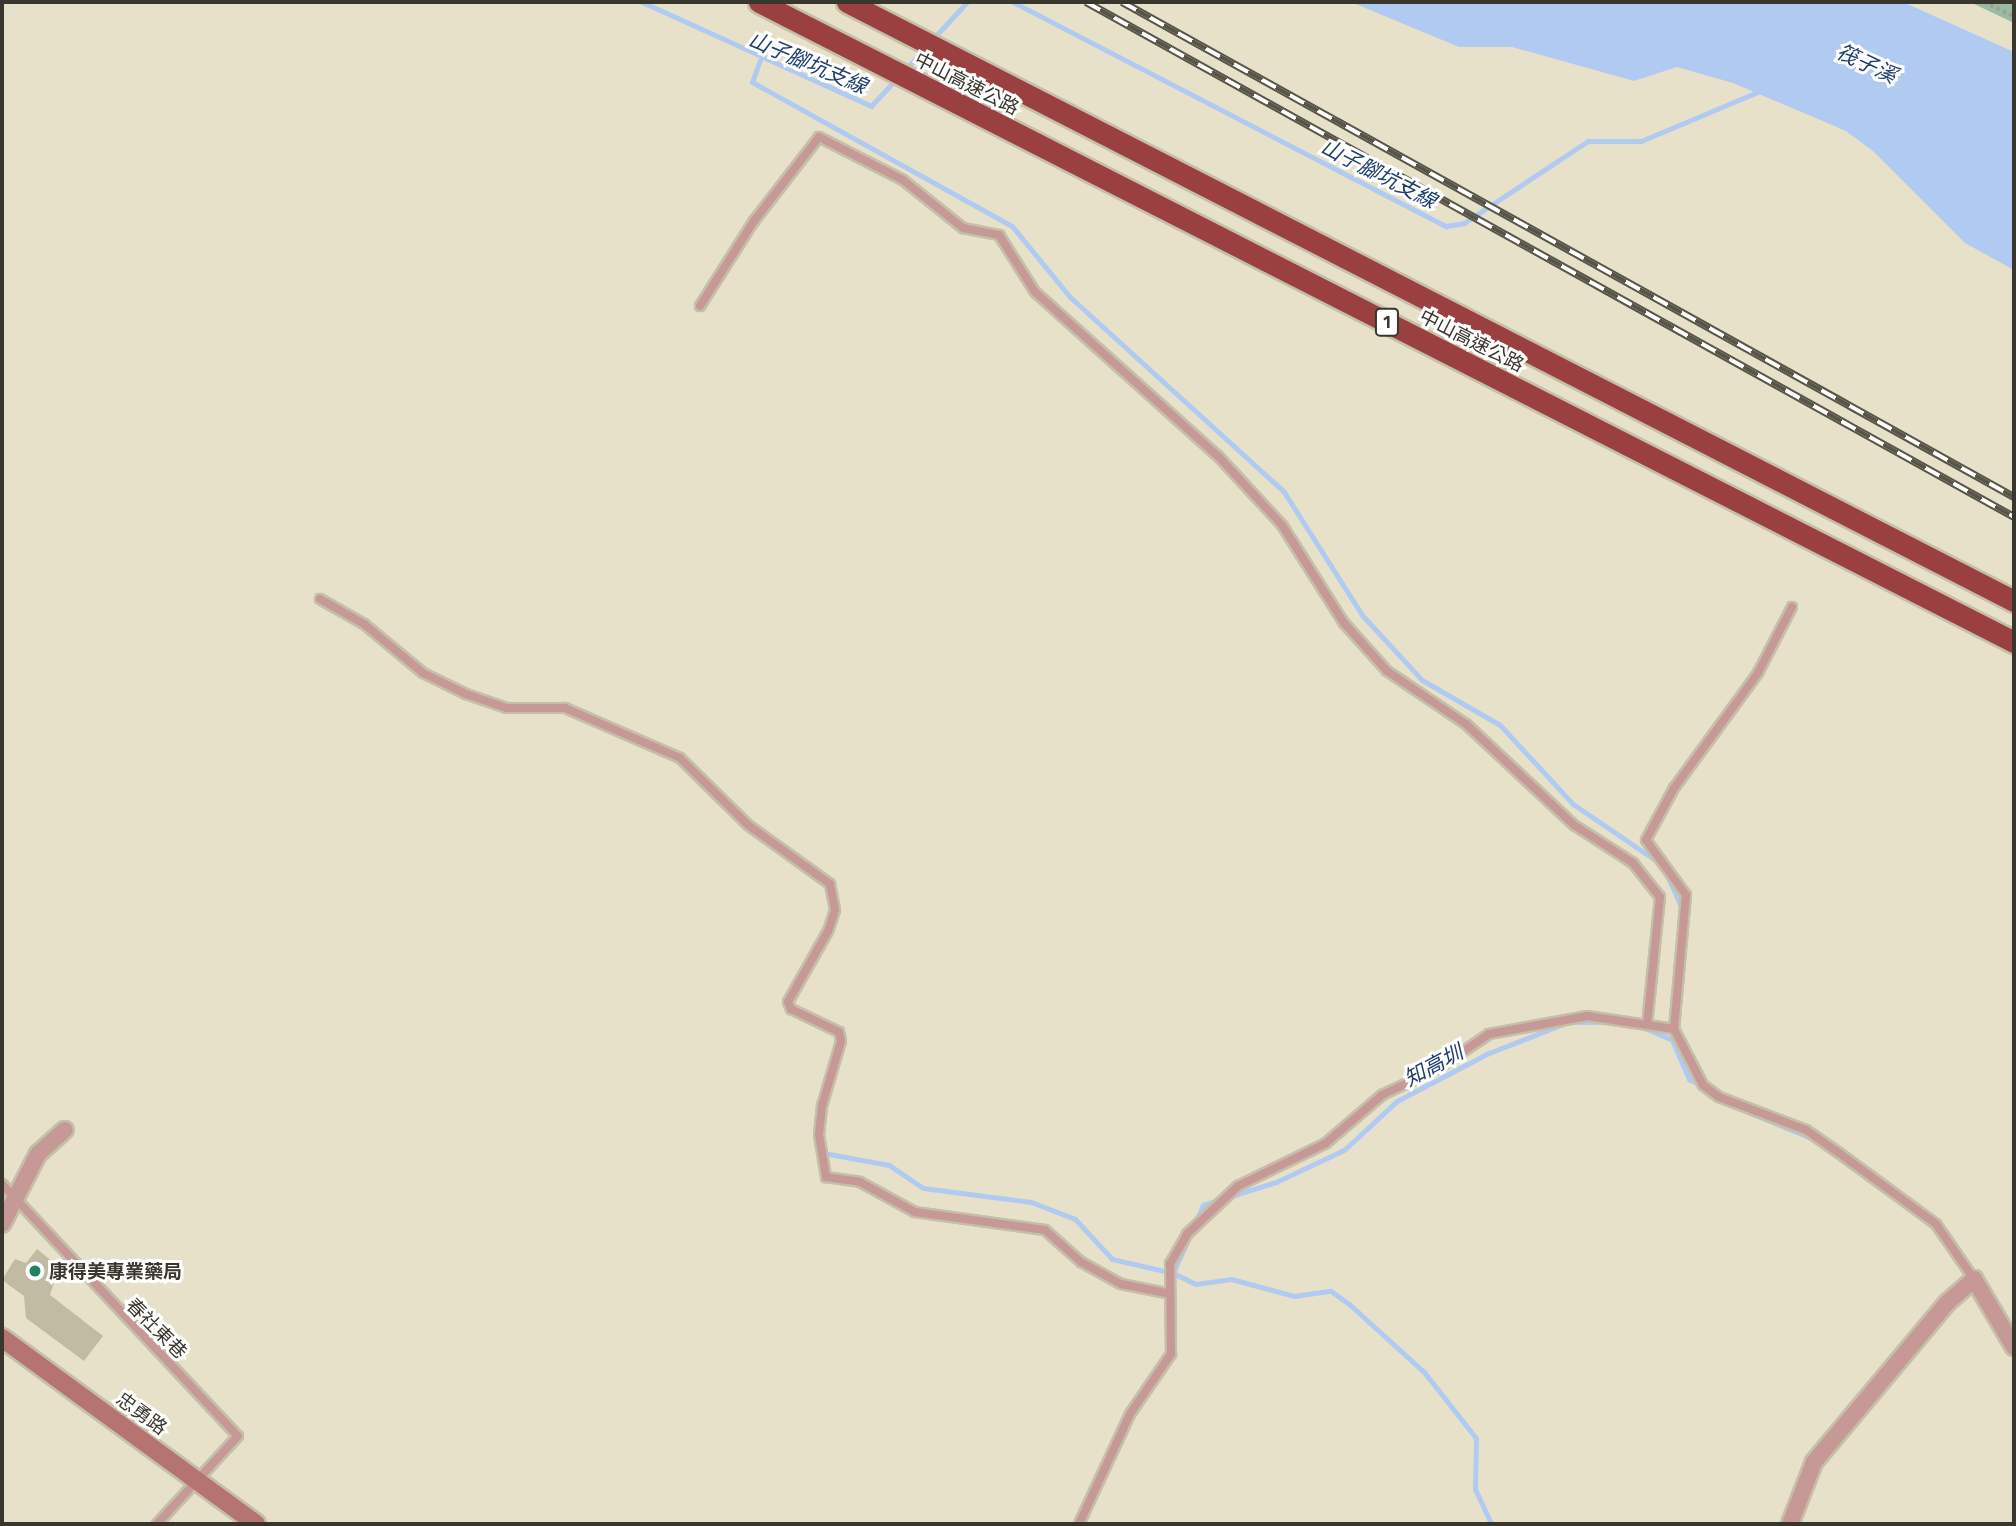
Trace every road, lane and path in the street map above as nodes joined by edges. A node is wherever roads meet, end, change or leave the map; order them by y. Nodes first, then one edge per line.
1 (759, 2) edge
2 (847, 2) edge
3 (1984, 2) edge
4 (2014, 16) edge
5 (700, 306) dead end
6 (320, 599) dead end
7 (2014, 601) edge
8 (1792, 607) dead end
9 (2014, 642) edge
10 (1647, 1024) junction
11 (1674, 1029) junction
12 (65, 1130) dead end
13 (2, 1184) edge
14 (14, 1199) junction
15 (2, 1224) edge
16 (1974, 1279) junction
17 (1166, 1293) junction
18 (2, 1338) edge
19 (2014, 1347) edge
20 (198, 1480) junction
21 (157, 1524) edge
22 (256, 1524) edge
23 (1079, 1524) edge
24 (1790, 1524) edge

1 - 9 highway, 中山高速公路 / 1
2 - 7 highway, 中山高速公路 / 1
3 - 4 path
5 - 10 lane
6 - 17 lane
8 - 11 lane
10 - 11 lane
10 - 17 lane
11 - 16 lane
12 - 14 street
13 - 14 lane
14 - 15 street
14 - 20 lane, 春社東巷
16 - 19 street
16 - 24 street
17 - 23 lane
18 - 20 main road, 忠勇路
20 - 21 lane
20 - 22 main road, 忠勇路

